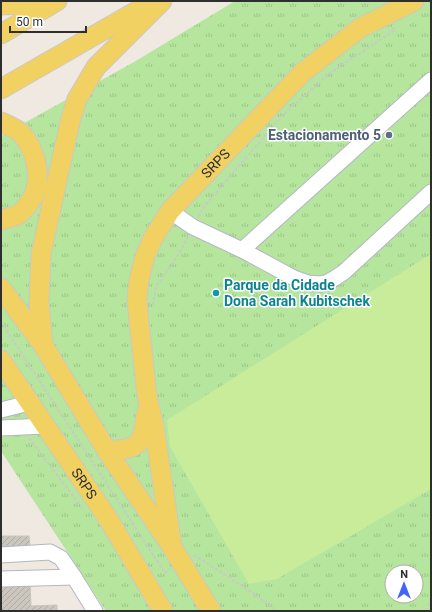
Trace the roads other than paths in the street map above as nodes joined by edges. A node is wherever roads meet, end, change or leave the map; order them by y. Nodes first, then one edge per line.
1 (44, 1) edge
2 (57, 1) edge
3 (154, 1) edge
4 (162, 1) edge
5 (414, 1) edge
6 (1, 5) edge
7 (1, 34) edge
8 (431, 80) edge
9 (1, 89) edge
10 (1, 122) edge
11 (431, 192) edge
12 (170, 211) junction
13 (1, 220) edge
14 (242, 250) junction
15 (1, 288) edge
16 (43, 345) junction
17 (1, 360) edge
18 (147, 396) junction
19 (29, 403) junction
20 (1, 410) edge
21 (45, 426) junction
22 (1, 428) edge
23 (107, 451) junction
24 (43, 552) junction
25 (1, 555) edge
26 (176, 555) junction
27 (74, 577) junction
28 (44, 578) junction
29 (1, 579) edge
30 (95, 611) edge
31 (163, 611) edge
32 (211, 611) edge

1 - 6 main road
2 - 7 main road
3 - 9 main road
4 - 16 main road
5 - 12 main road, SRPS
8 - 14 lane
10 - 13 main road
11 - 14 lane
12 - 14 lane
12 - 18 main road, SRPS
15 - 16 main road, SRPS
16 - 23 main road, SRPS
17 - 19 main road, SRPS
18 - 23 main road, SRPS
18 - 26 main road, SRPS
19 - 20 lane
19 - 21 main road, SRPS
21 - 22 lane
21 - 31 main road, SRPS
23 - 26 main road, SRPS
24 - 25 lane
24 - 27 lane
24 - 28 lane
26 - 32 main road, SRPS
27 - 28 lane
27 - 30 lane
28 - 29 lane

